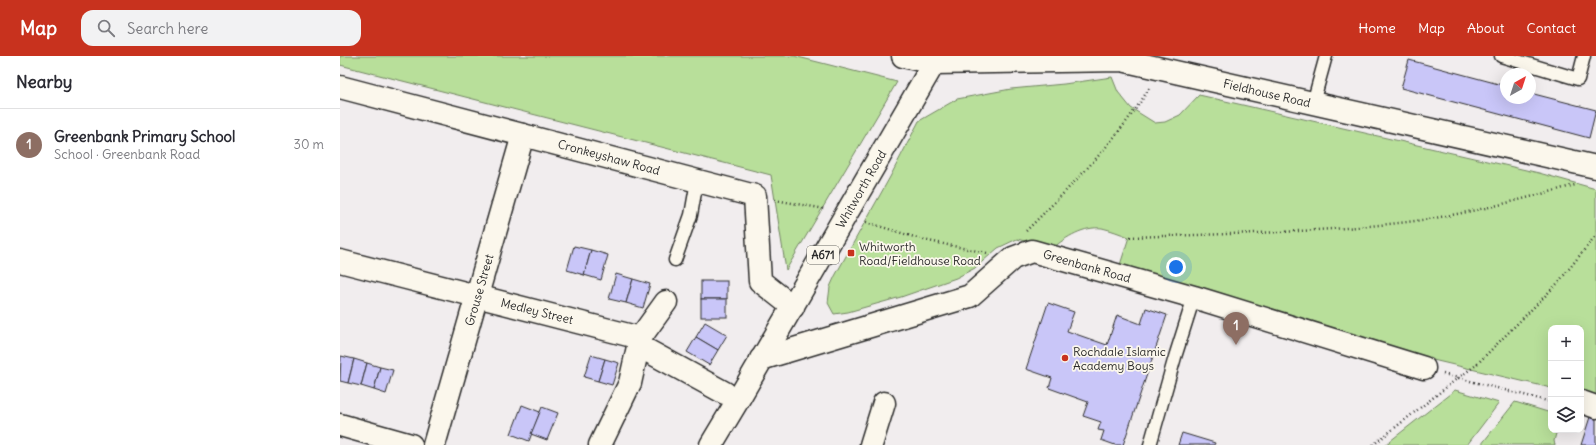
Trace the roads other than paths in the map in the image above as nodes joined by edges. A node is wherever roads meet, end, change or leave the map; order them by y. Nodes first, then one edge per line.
1 (903, 56) edge
2 (1326, 56) edge
3 (1501, 56) edge
4 (1584, 56) edge
5 (936, 60) edge
6 (340, 87) edge
7 (1313, 103) junction
8 (523, 135) junction
9 (1594, 166) edge
10 (697, 180) junction
11 (675, 260) dead end
12 (340, 261) edge
13 (477, 296) junction
14 (1194, 297) junction
15 (666, 302) dead end
16 (793, 307) junction
17 (640, 342) junction
18 (761, 359) junction
19 (1424, 368) road end
20 (726, 393) dead end
21 (884, 403) dead end
22 (340, 425) edge
23 (411, 445) edge
24 (434, 445) edge
25 (600, 445) edge
26 (710, 445) edge
27 (871, 445) edge
28 (1150, 445) edge

1 - 5 street, Fieldhouse Road
2 - 7 lane
3 - 4 lane
5 - 7 street, Fieldhouse Road
5 - 16 street, Whitworth Road / A671
6 - 8 street, Cronkeyshaw Road
7 - 9 street, Fieldhouse Road
8 - 10 street, Cronkeyshaw Road
8 - 13 street, Grouse Street
10 - 11 lane
10 - 16 street, Cronkeyshaw Road
12 - 13 street, Medley Street
13 - 17 street, Medley Street
13 - 24 street, Grouse Street
14 - 18 street, Greenbank Road
14 - 19 street, Greenbank Road
14 - 28 lane
15 - 17 street
16 - 18 street, Whitworth Road / A671
17 - 20 street, Medley Street
17 - 25 street
18 - 26 street, Whitworth Road / A671
21 - 27 street
22 - 23 street

